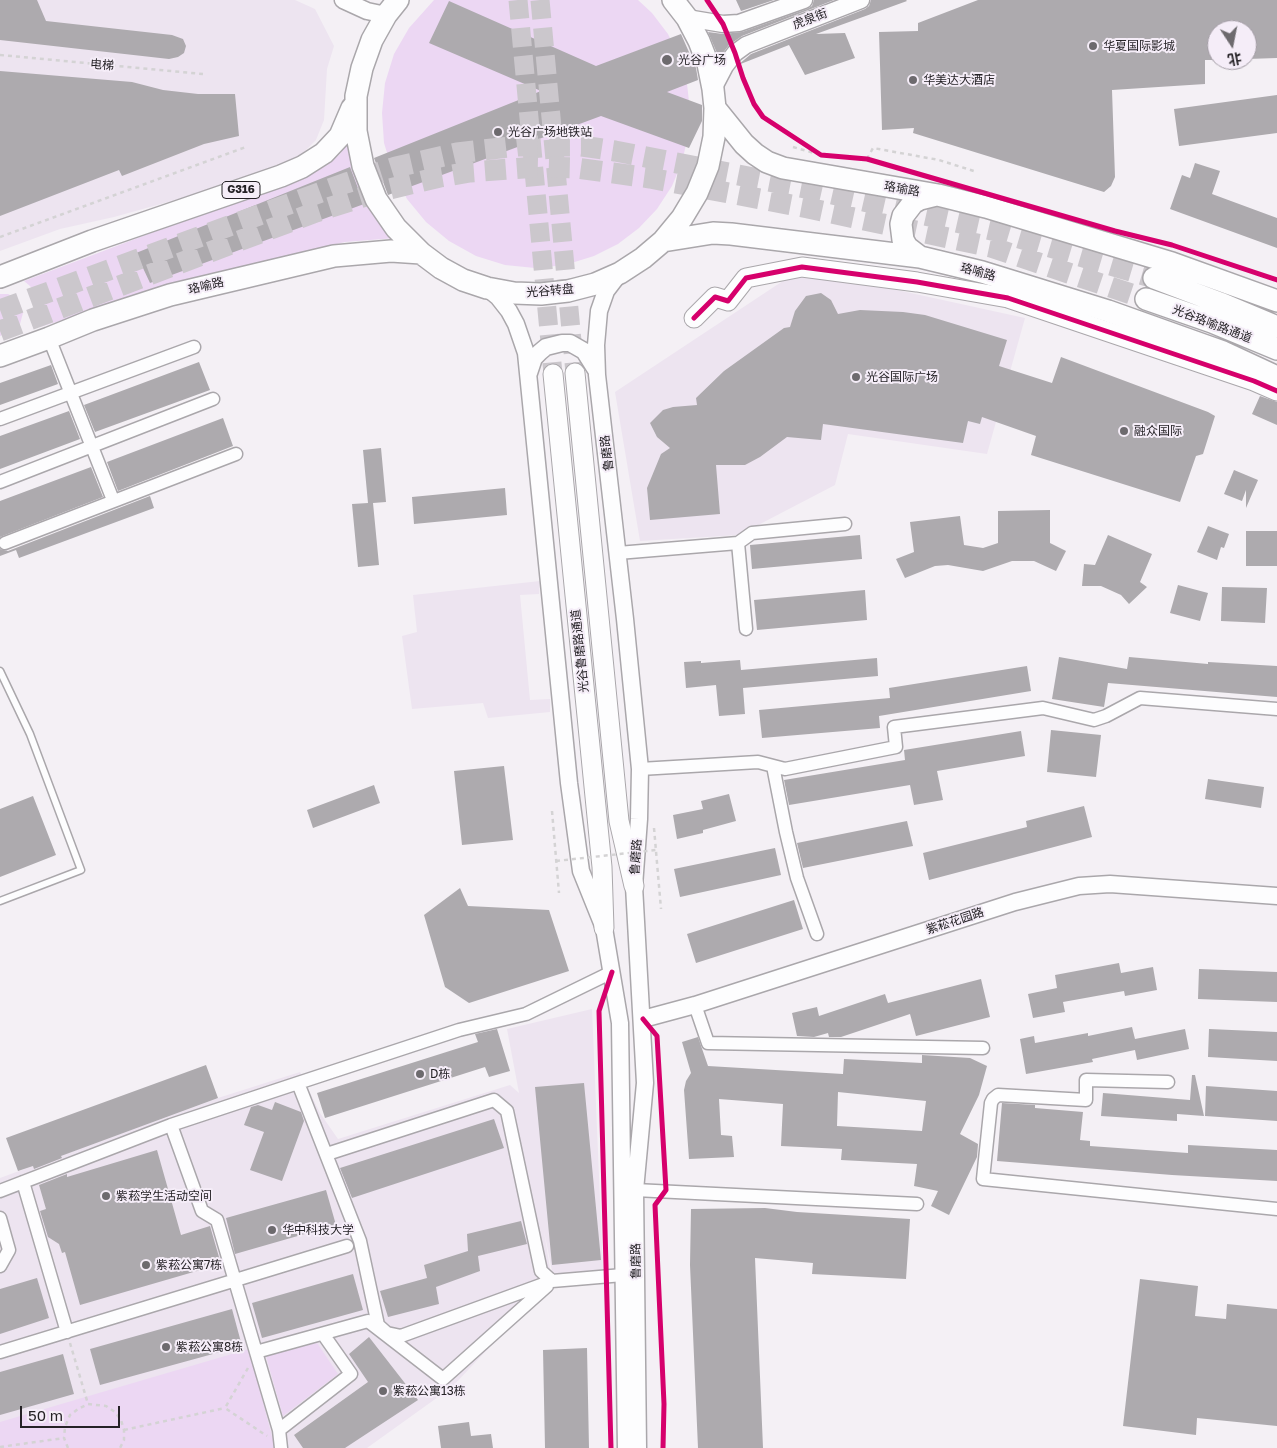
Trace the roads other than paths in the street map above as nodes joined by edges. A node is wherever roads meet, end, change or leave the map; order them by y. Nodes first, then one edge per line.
1 (343, 0) edge
2 (673, 0) edge
3 (804, 0) edge
4 (861, 0) edge
5 (392, 8) edge
6 (687, 18) junction
7 (356, 96) junction
8 (714, 98) junction
9 (938, 195) junction
10 (663, 241) junction
11 (421, 254) junction
12 (920, 257) junction
13 (620, 273) junction
14 (0, 276) edge
15 (1154, 278) tunnel mouth
16 (487, 288) junction
17 (1146, 299) tunnel mouth
18 (1277, 301) edge
19 (694, 318) dead end
20 (1277, 327) edge
21 (49, 338) junction
22 (194, 347) dead end
23 (1277, 349) edge
24 (0, 356) edge
25 (575, 373) tunnel mouth
26 (553, 374) tunnel mouth
27 (598, 374) junction
28 (529, 375) junction
29 (1277, 378) edge
30 (1277, 391) edge
31 (70, 393) junction
32 (213, 399) dead end
33 (0, 419) edge
34 (91, 447) junction
35 (236, 454) dead end
36 (0, 482) edge
37 (113, 500) junction
38 (845, 524) dead end
39 (5, 543) dead end
40 (738, 543) junction
41 (618, 553) junction
42 (746, 628) dead end
43 (0, 671) edge
44 (1277, 709) edge
45 (773, 766) junction
46 (640, 769) junction
47 (634, 886) junction
48 (1277, 896) edge
49 (0, 901) edge
50 (604, 928) junction
51 (817, 934) dead end
52 (612, 972) junction
53 (695, 1005) junction
54 (643, 1019) junction
55 (983, 1048) dead end
56 (1168, 1082) dead end
57 (298, 1083) junction
58 (171, 1125) junction
59 (327, 1154) junction
60 (23, 1182) junction
61 (0, 1190) edge
62 (635, 1190) junction
63 (917, 1204) dead end
64 (1277, 1209) edge
65 (0, 1218) edge
66 (347, 1246) dead end
67 (0, 1266) edge
68 (623, 1275) junction
69 (235, 1280) junction
70 (552, 1281) junction
71 (66, 1332) junction
72 (323, 1334) junction
73 (0, 1352) edge
74 (256, 1353) junction
75 (279, 1430) junction
76 (281, 1447) edge
77 (626, 1448) edge
78 (638, 1448) edge

1 - 5 main road
2 - 6 highway, 光谷转盘
3 - 6 main road, 虎泉街
4 - 8 main road, 虎泉街
5 - 7 highway, 光谷转盘
6 - 8 highway, 光谷转盘
7 - 11 highway, 光谷转盘
7 - 14 highway, G316
8 - 9 highway, 珞瑜路
8 - 10 highway, 光谷转盘
9 - 12 highway
9 - 18 highway, 珞瑜路
10 - 12 highway, 珞喻路
10 - 13 highway, 光谷转盘
11 - 16 highway, 光谷转盘
11 - 21 highway, 珞喻路
12 - 29 highway, 珞喻路
13 - 16 highway, 光谷转盘
13 - 27 main road, 鲁磨路
15 - 20 highway, 光谷珞喻路通道
16 - 28 main road, 鲁磨路
17 - 23 highway, 光谷珞喻路通道
19 - 30 main road
21 - 24 highway, 珞喻路
21 - 31 street
22 - 31 street
25 - 47 main road, 光谷鲁磨路通道
26 - 50 main road, 光谷鲁磨路通道
27 - 28 main road
27 - 41 main road, 鲁磨路
28 - 50 main road, 鲁磨路
31 - 33 street
31 - 34 street
32 - 34 street
34 - 36 street
34 - 37 street
35 - 37 street
37 - 39 street
38 - 40 street
40 - 41 street
40 - 42 street
41 - 46 main road, 鲁磨路
43 - 49 lane
44 - 45 street
45 - 46 street
45 - 51 street
46 - 47 main road, 鲁磨路
47 - 54 main road, 鲁磨路
48 - 53 main road, 紫菘花园路
50 - 52 main road, 鲁磨路
52 - 57 street
52 - 68 main road, 鲁磨路
53 - 54 main road, 紫菘花园路
53 - 55 street
54 - 62 main road, 鲁磨路
56 - 64 street
57 - 58 street
57 - 59 street
58 - 60 street
58 - 69 street
59 - 70 street
59 - 70 street
60 - 61 street
60 - 71 street
62 - 63 street
62 - 78 main road, 鲁磨路
65 - 67 street
66 - 69 street
68 - 70 street
68 - 77 main road, 鲁磨路
69 - 71 street
69 - 74 street
70 - 72 street
71 - 73 street
72 - 74 street
72 - 75 street
74 - 75 street
75 - 76 street

